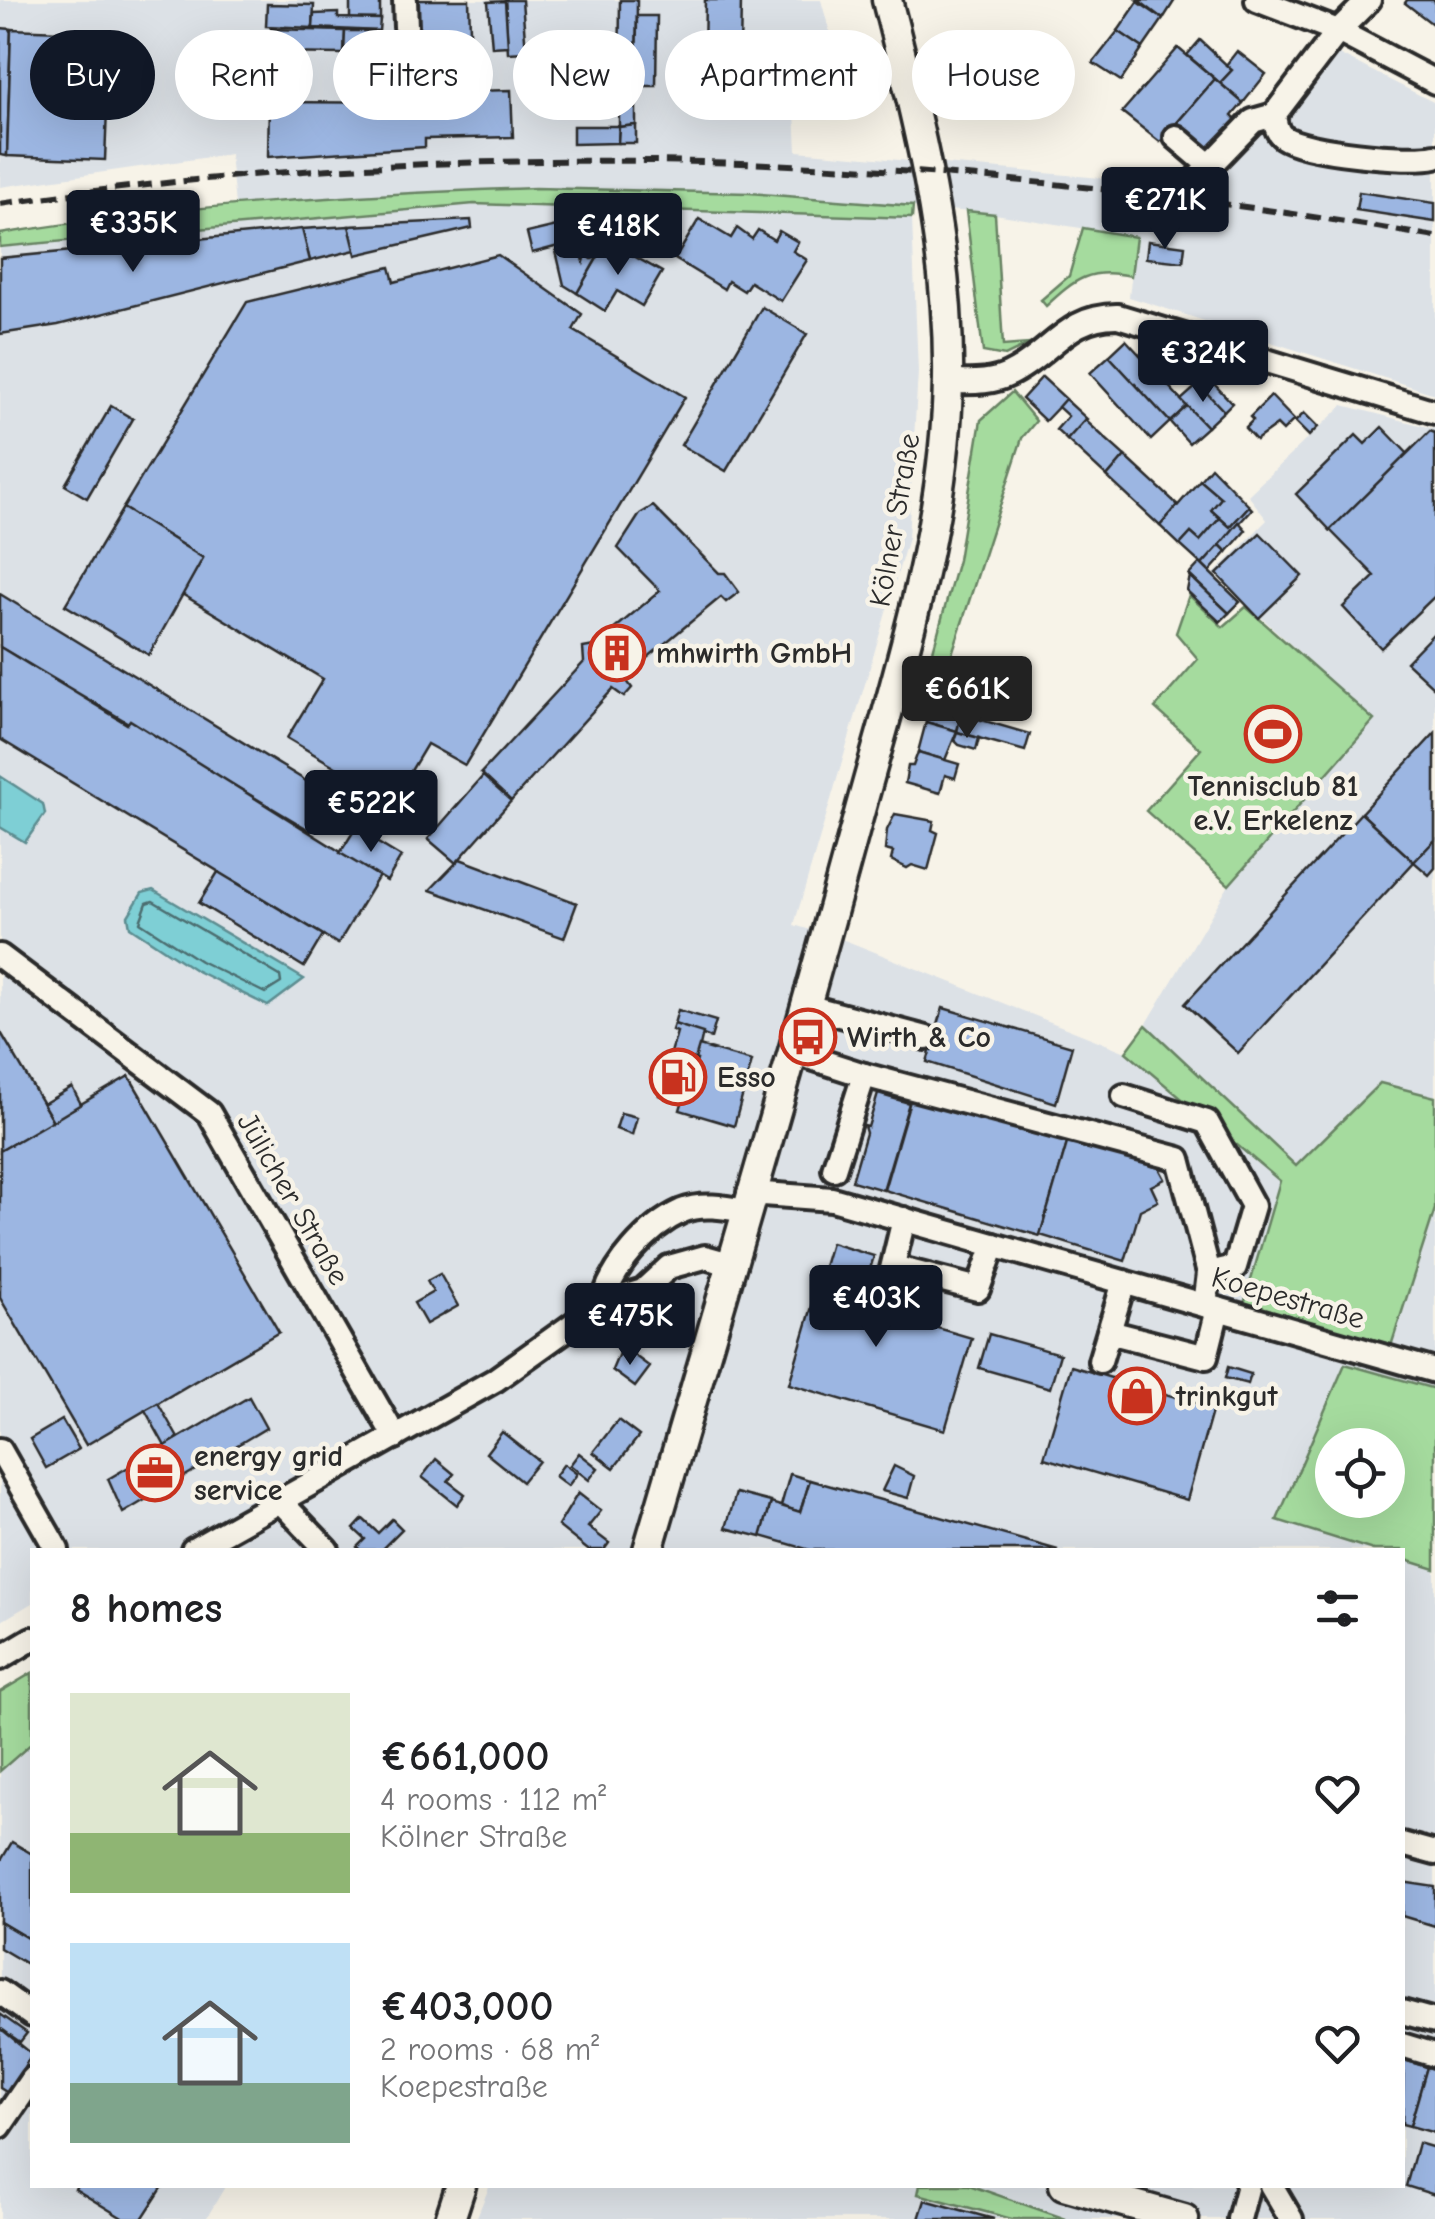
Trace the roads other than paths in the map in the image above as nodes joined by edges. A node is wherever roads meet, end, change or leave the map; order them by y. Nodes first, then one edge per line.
1 (405, 0) edge
2 (887, 0) edge
3 (902, 0) edge
4 (1258, 0) edge
5 (1369, 0) edge
6 (406, 27) dead end
7 (1338, 31) junction
8 (902, 60) junction
9 (1435, 82) edge
10 (1274, 115) junction
11 (1176, 136) dead end
12 (1435, 156) edge
13 (948, 382) junction
14 (1435, 412) edge
15 (0, 956) edge
16 (806, 1006) junction
17 (926, 1038) dead end
18 (793, 1052) junction
19 (864, 1075) junction
20 (1124, 1096) dead end
21 (834, 1169) dead end
22 (746, 1202) junction
23 (904, 1219) junction
24 (994, 1245) junction
25 (730, 1264) junction
26 (893, 1268) junction
27 (1209, 1273) junction
28 (1124, 1282) junction
29 (884, 1302) dead end
30 (603, 1303) junction
31 (1212, 1307) junction
32 (1109, 1332) junction
33 (1100, 1361) dead end
34 (1435, 1371) edge
35 (394, 1437) junction
36 (0, 1450) edge
37 (280, 1502) junction
38 (56, 1548) edge
39 (196, 1548) edge
40 (325, 1548) edge
41 (649, 1548) edge
42 (30, 1640) edge
43 (0, 1658) edge
44 (1405, 1845) edge
45 (1435, 1853) edge
46 (0, 1992) edge
47 (1405, 2013) edge
48 (30, 2014) edge
49 (1435, 2021) edge
50 (1405, 2046) edge
51 (1435, 2054) edge
52 (30, 2081) edge
53 (0, 2126) edge
54 (460, 2188) edge
55 (1073, 2188) edge
56 (1247, 2188) edge
57 (1272, 2188) edge
58 (1150, 2213) edge
59 (450, 2219) edge
60 (1184, 2219) edge
61 (1238, 2219) edge
62 (1291, 2219) edge

1 - 6 street
2 - 8 main road, Kölner Straße
3 - 8 main road
4 - 7 street
5 - 7 street
7 - 9 street
7 - 10 street
8 - 13 main road, Kölner Straße
10 - 11 street
10 - 12 street
13 - 14 street
13 - 16 main road, Kölner Straße
15 - 35 street, Jülicher Straße
16 - 17 street
16 - 18 main road, Kölner Straße
18 - 19 street
18 - 22 main road, Kölner Straße
19 - 21 street
19 - 27 street
20 - 27 street
22 - 23 street, Koepestraße
22 - 25 main road, Kölner Straße
22 - 30 street
23 - 24 street, Koepestraße
23 - 26 street
24 - 26 street
24 - 28 street, Koepestraße
25 - 30 street
25 - 41 main road, Kölner Straße
26 - 29 street
27 - 31 street
28 - 31 street, Koepestraße
28 - 32 street
30 - 35 street
31 - 32 street
31 - 34 street, Koepestraße
32 - 33 street
35 - 37 street
36 - 38 street
37 - 39 street
37 - 40 street
42 - 43 street
44 - 45 street
46 - 48 street
47 - 49 street
50 - 51 street
52 - 53 street
54 - 59 main road
55 - 58 main road
56 - 61 street
57 - 62 street
58 - 60 main road

